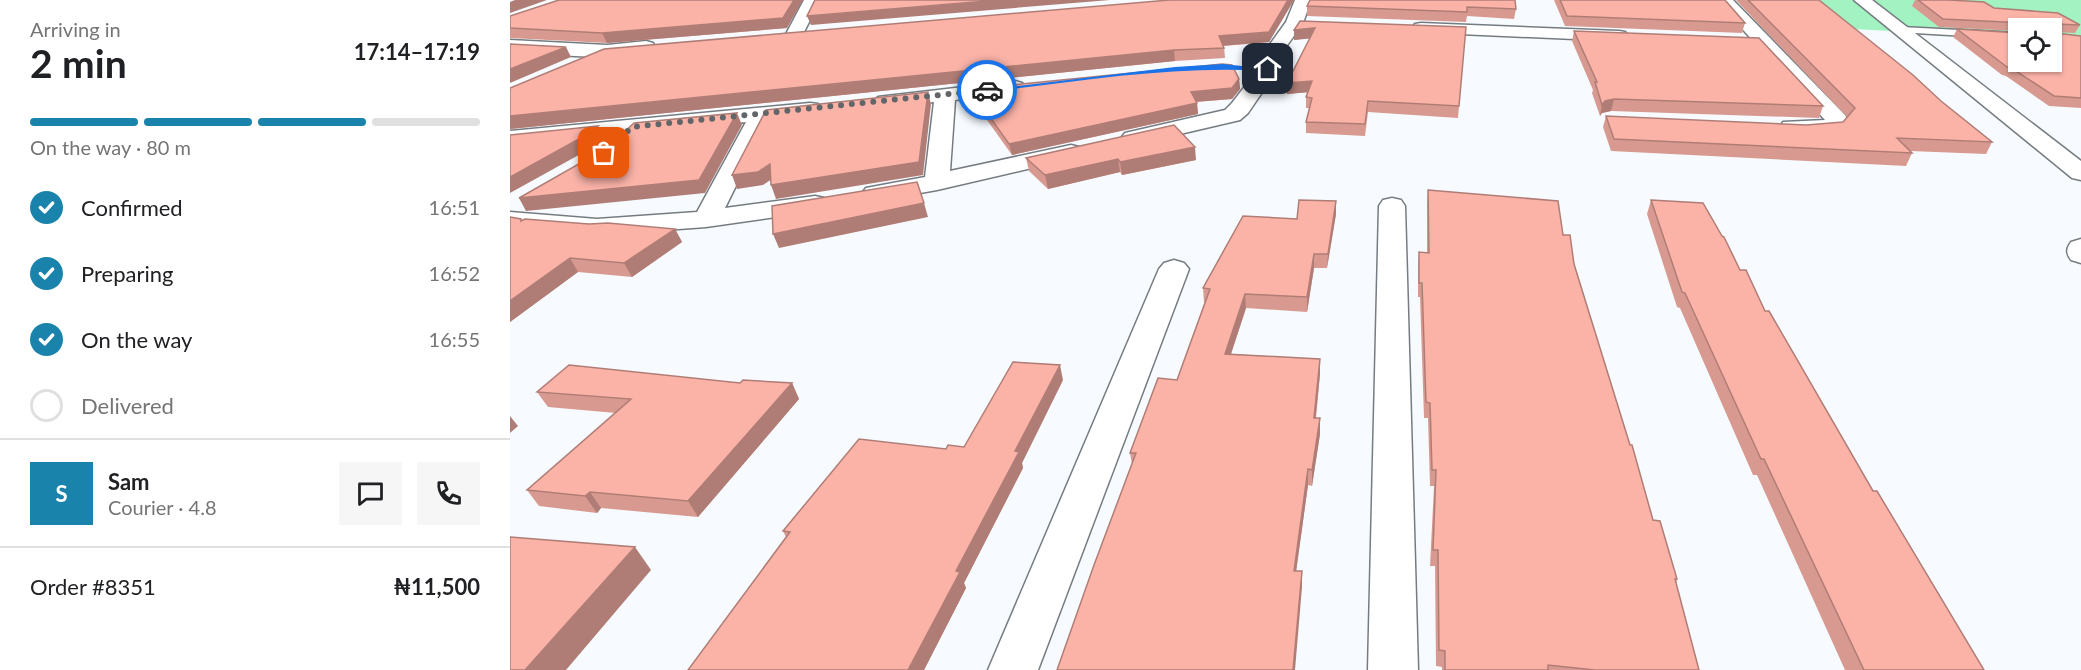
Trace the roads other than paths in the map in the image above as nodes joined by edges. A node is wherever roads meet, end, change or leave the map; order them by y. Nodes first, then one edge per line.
1 (812, 0) edge
2 (1294, 0) edge
3 (1303, 0) edge
4 (1724, 0) edge
5 (1863, 0) edge
6 (1294, 23) junction
7 (1317, 24) edge
8 (1399, 27) edge
9 (1901, 30) junction
10 (818, 32) edge
11 (2008, 35) edge
12 (1634, 36) edge
13 (1739, 40) edge
14 (1763, 41) junction
15 (510, 46) edge
16 (666, 46) edge
17 (607, 51) junction
18 (564, 69) edge
19 (1037, 84) edge
20 (945, 95) junction
21 (865, 103) edge
22 (830, 107) edge
23 (761, 114) junction
24 (1766, 126) edge
25 (632, 127) junction
26 (510, 138) edge
27 (604, 153) edge
28 (2081, 173) edge
29 (937, 182) junction
30 (1392, 206) dead end
31 (706, 219) junction
32 (510, 220) edge
33 (2081, 248) edge
34 (2081, 254) edge
35 (1174, 269) dead end
36 (1013, 670) edge
37 (1393, 670) edge

1 - 10 street
2 - 3 street
3 - 6 street
4 - 14 street
5 - 9 street
6 - 7 street
6 - 29 street
8 - 12 street
9 - 11 lane
9 - 28 street
13 - 14 street
14 - 24 street
15 - 17 street
16 - 17 street
17 - 18 street
19 - 20 street
20 - 21 street
20 - 29 street
22 - 23 street
23 - 25 street
23 - 31 street
25 - 26 street
25 - 27 street
29 - 31 street
30 - 37 street
31 - 32 street
33 - 34 street
35 - 36 street

